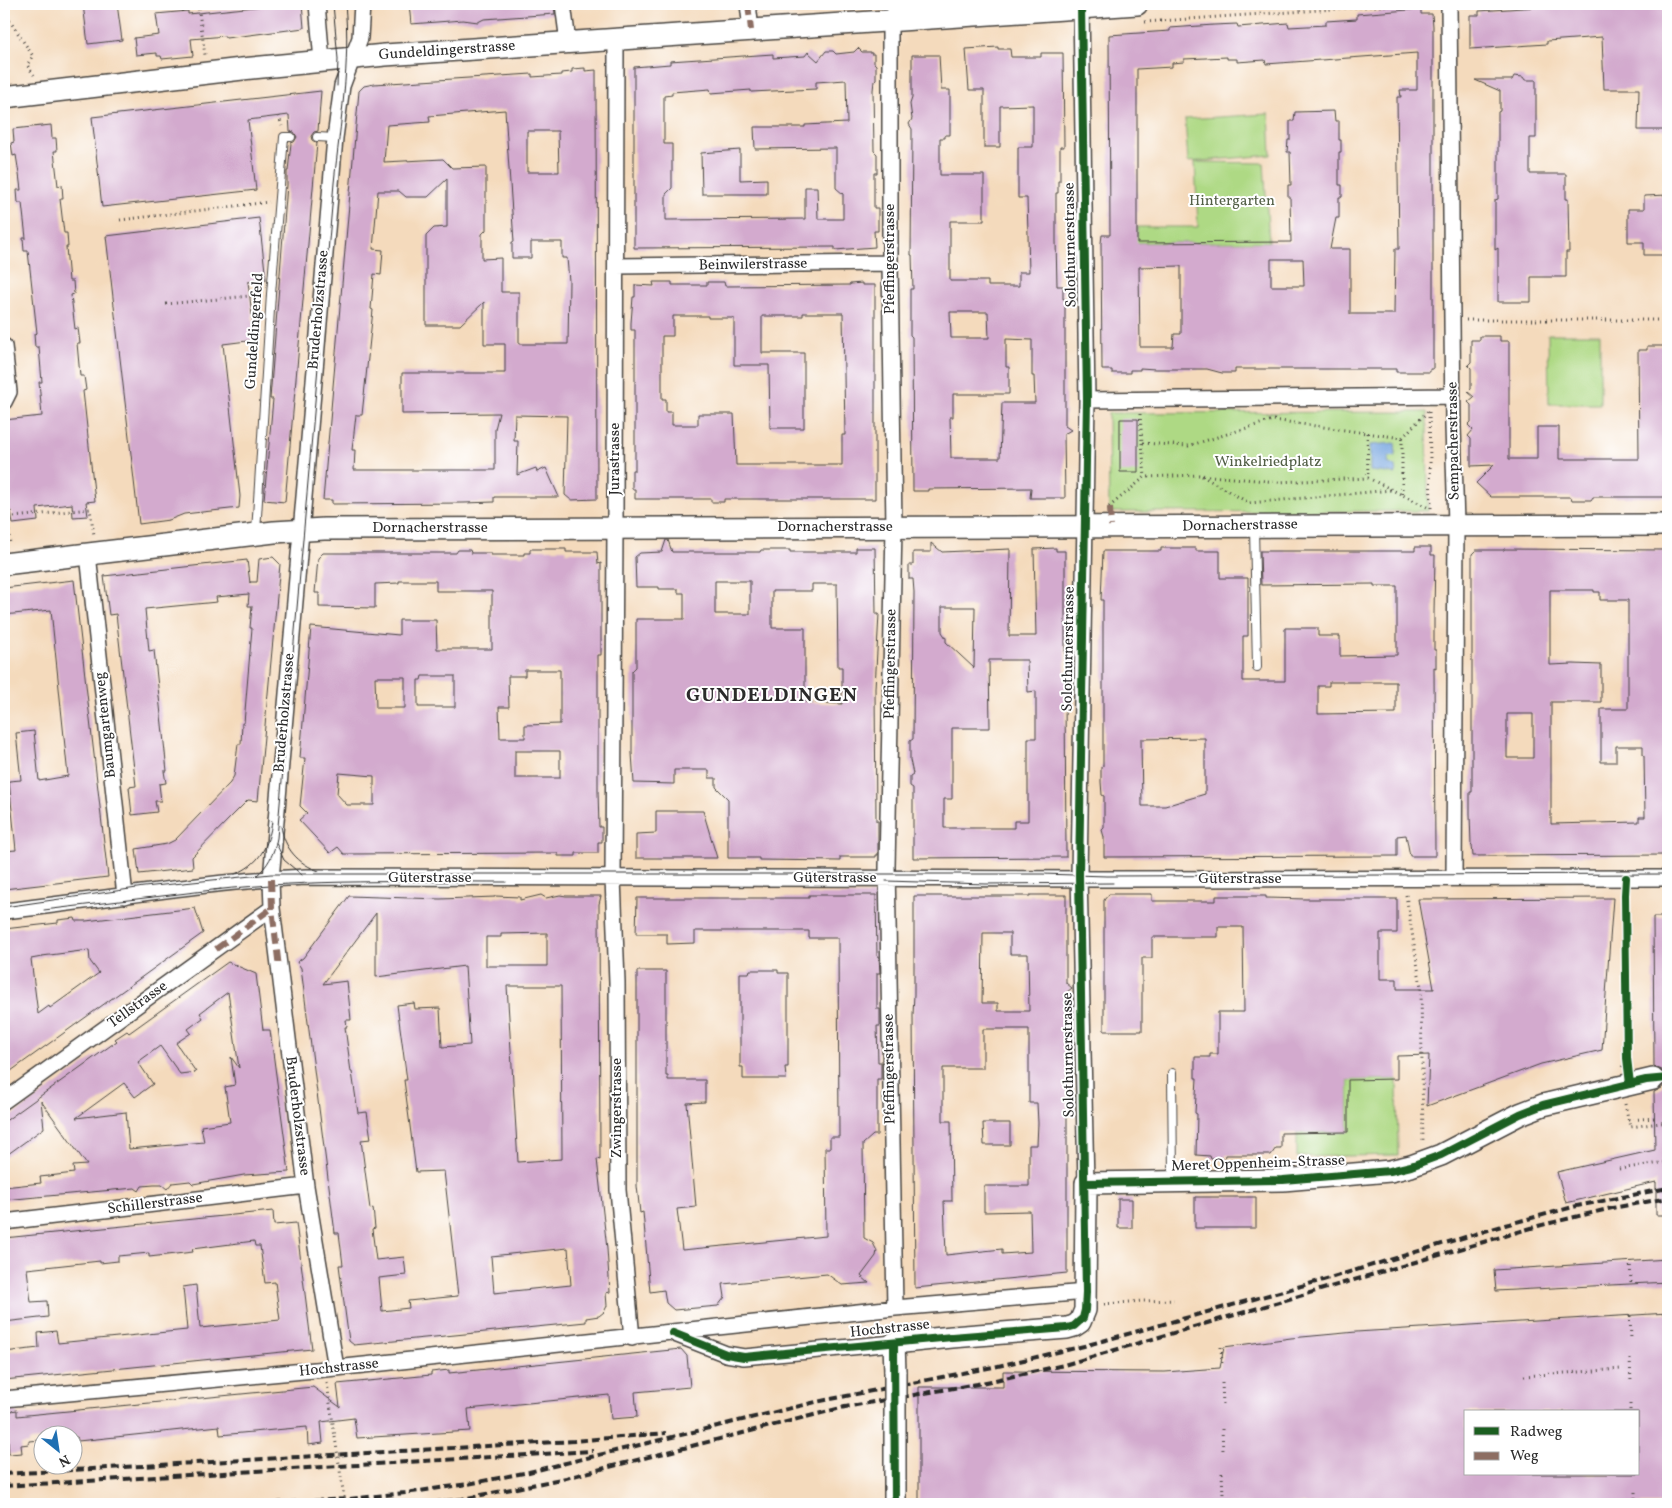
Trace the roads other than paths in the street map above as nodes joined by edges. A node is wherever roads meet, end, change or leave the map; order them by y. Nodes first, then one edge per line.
1 (317, 4) edge
2 (362, 4) edge
3 (563, 4) edge
4 (748, 4) edge
5 (1137, 4) edge
6 (1449, 4) edge
7 (1081, 6) edge
8 (891, 15) edge
9 (751, 30) junction
10 (616, 39) junction
11 (568, 42) junction
12 (354, 58) junction
13 (322, 60) junction
14 (4, 97) edge
15 (291, 137) dead end
16 (317, 137) dead end
17 (335, 138) junction
18 (890, 263) junction
19 (616, 266) junction
20 (4, 346) edge
21 (1453, 396) junction
22 (1087, 400) junction
23 (4, 402) edge
24 (1085, 517) junction
25 (1456, 524) junction
26 (1668, 525) edge
27 (1254, 526) junction
28 (615, 527) junction
29 (894, 527) junction
30 (302, 530) junction
31 (256, 534) junction
32 (92, 553) junction
33 (8, 563) edge
34 (1257, 667) dead end
35 (613, 878) junction
36 (887, 878) junction
37 (1454, 878) junction
38 (1668, 878) edge
39 (271, 879) junction
40 (1079, 879) junction
41 (125, 896) junction
42 (272, 908) junction
43 (4, 910) edge
44 (1172, 1072) dead end
45 (1653, 1079) dead end
46 (4, 1101) edge
47 (1173, 1181) junction
48 (1086, 1183) junction
49 (306, 1186) junction
50 (4, 1222) edge
51 (1086, 1299) junction
52 (894, 1308) junction
53 (673, 1333) junction
54 (632, 1338) junction
55 (894, 1343) junction
56 (336, 1368) junction
57 (4, 1399) edge
58 (895, 1504) edge

1 - 13 street
2 - 12 street, Bruderholzstrasse
3 - 11 street
4 - 9 street
5 - 7 main road, Gundeldingerstrasse
6 - 21 street, Sempacherstrasse
7 - 8 main road, Gundeldingerstrasse
7 - 22 street, Solothurnerstrasse
8 - 9 main road, Gundeldingerstrasse
8 - 18 street, Pfeffingerstrasse
9 - 10 main road, Gundeldingerstrasse
10 - 11 main road, Gundeldingerstrasse
10 - 19 street, Jurastrasse
11 - 12 main road, Gundeldingerstrasse
12 - 13 main road, Gundeldingerstrasse
12 - 17 street, Bruderholzstrasse
13 - 14 main road, Gundeldingerstrasse
15 - 31 lane, Gundeldingerfeld
16 - 17 lane
17 - 30 street, Bruderholzstrasse
18 - 19 street, Beinwilerstrasse
18 - 29 street, Pfeffingerstrasse
19 - 28 street, Jurastrasse
20 - 23 street
21 - 22 street
21 - 25 street, Sempacherstrasse
22 - 24 street, Solothurnerstrasse
24 - 27 main road, Dornacherstrasse
24 - 29 main road, Dornacherstrasse
24 - 40 street, Solothurnerstrasse
25 - 26 main road, Dornacherstrasse
25 - 27 main road, Dornacherstrasse
25 - 37 street, Sempacherstrasse
27 - 34 lane
28 - 29 main road, Dornacherstrasse
28 - 30 main road, Dornacherstrasse
28 - 35 street, Jurastrasse
29 - 36 street, Pfeffingerstrasse
30 - 31 main road, Dornacherstrasse
30 - 39 street, Bruderholzstrasse
31 - 32 main road, Dornacherstrasse
32 - 33 main road, Dornacherstrasse
32 - 41 street, Baumgartenweg
35 - 36 street, Güterstrasse
35 - 39 street, Güterstrasse
35 - 54 street, Zwingerstrasse
36 - 40 street, Güterstrasse
36 - 52 street, Pfeffingerstrasse
37 - 38 street, Güterstrasse
37 - 40 street, Güterstrasse
39 - 41 street, Güterstrasse
39 - 42 street, Bruderholzstrasse
40 - 48 street, Solothurnerstrasse
41 - 43 street, Güterstrasse
42 - 46 street, Tellstrasse
42 - 49 street, Bruderholzstrasse
44 - 47 lane
45 - 47 main road, Meret Oppenheim-Strasse
47 - 48 main road, Meret Oppenheim-Strasse
48 - 51 main road, Solothurnerstrasse
49 - 50 street, Schillerstrasse
49 - 56 street, Bruderholzstrasse
51 - 52 street, Hochstrasse
51 - 55 main road, Hochstrasse
52 - 53 street, Hochstrasse
53 - 54 street, Hochstrasse
53 - 55 street, Hochstrasse
54 - 56 street, Hochstrasse
55 - 58 main road, bridge
56 - 57 street, Hochstrasse

